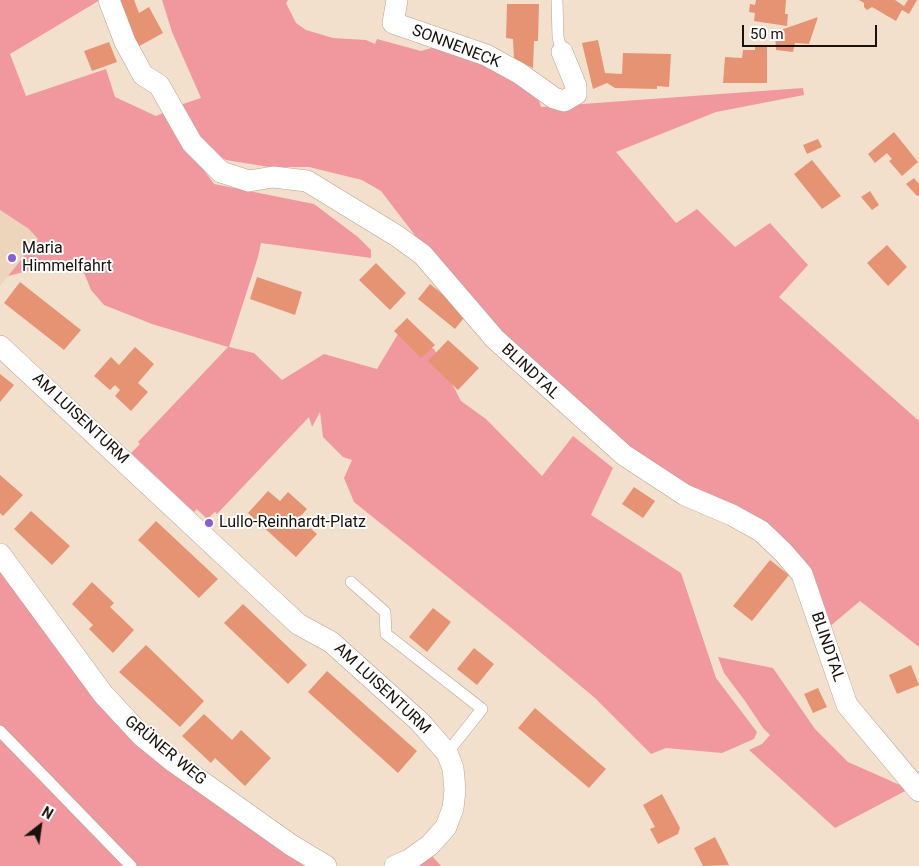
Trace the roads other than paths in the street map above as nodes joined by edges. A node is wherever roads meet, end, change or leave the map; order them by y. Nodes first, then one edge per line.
1 (109, 0) edge
2 (396, 0) edge
3 (556, 0) edge
4 (562, 52) joint
5 (0, 346) edge
6 (0, 554) edge
7 (351, 582) dead end
8 (0, 731) edge
9 (447, 753) junction
10 (919, 791) edge
11 (131, 866) edge
12 (326, 866) edge
13 (395, 866) edge

1 - 10 street, BLINDTAL
2 - 4 street, SONNENECK
3 - 4 lane
5 - 9 street, AM LUISENTURM
6 - 12 street, GRÜNER WEG
7 - 9 lane
8 - 11 lane
9 - 13 street, AM LUISENTURM

